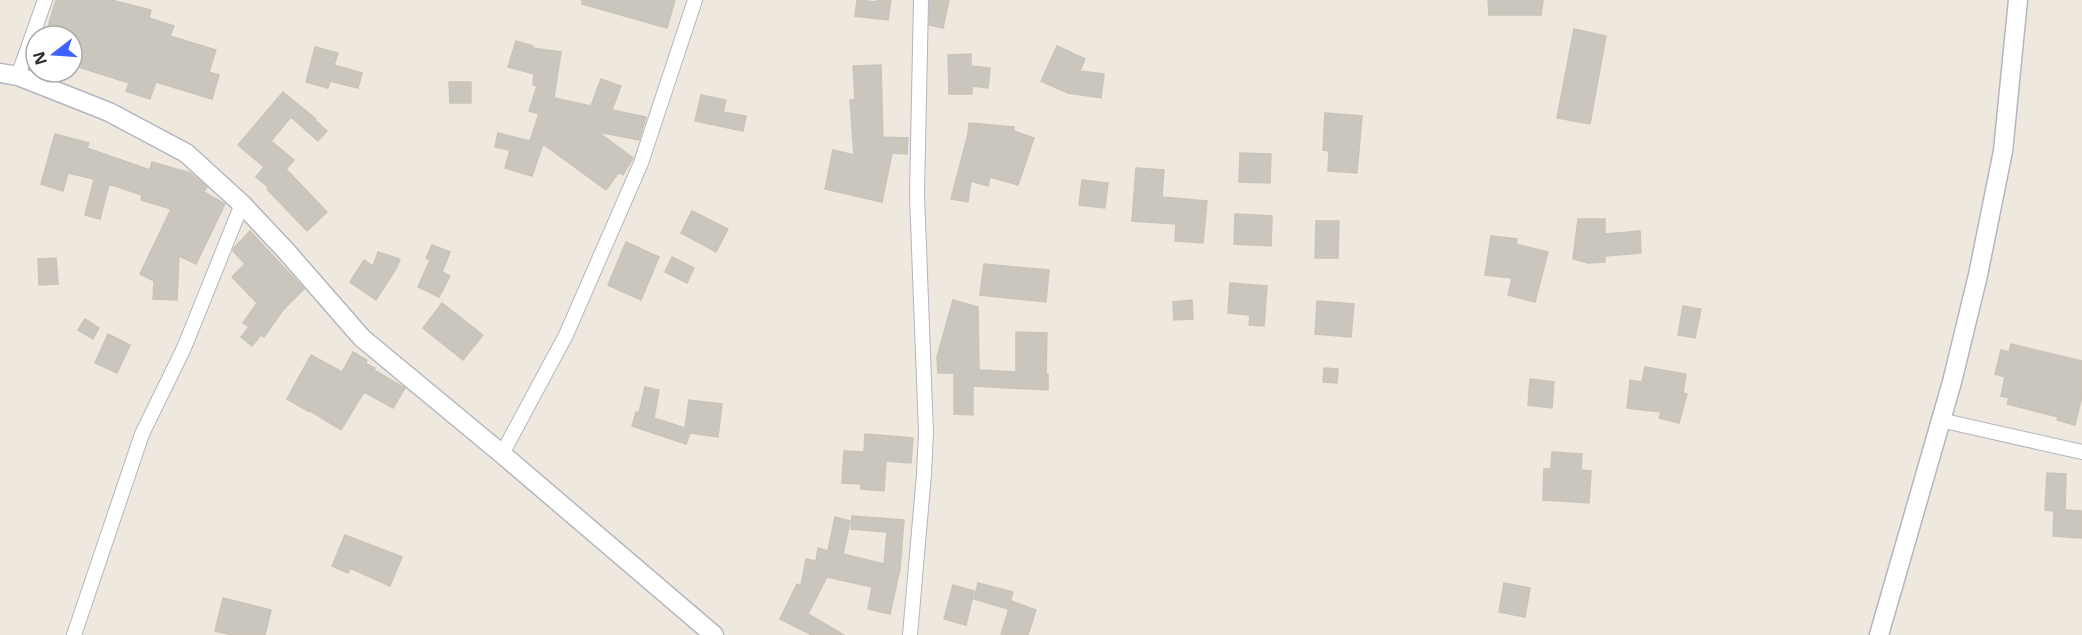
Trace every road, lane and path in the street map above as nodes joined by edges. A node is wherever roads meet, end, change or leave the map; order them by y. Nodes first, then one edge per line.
1 (45, 0) edge
2 (695, 0) edge
3 (921, 0) edge
4 (2018, 0) edge
5 (9, 75) edge
6 (242, 204) junction
7 (1940, 420) junction
8 (2082, 452) edge
9 (502, 454) junction
10 (74, 635) edge
11 (714, 635) edge
12 (910, 635) edge
13 (1879, 635) edge

1 - 5 street
2 - 9 street
3 - 12 street
4 - 7 street
5 - 6 street
6 - 9 street
6 - 10 street
7 - 8 street
7 - 13 street
9 - 11 street

